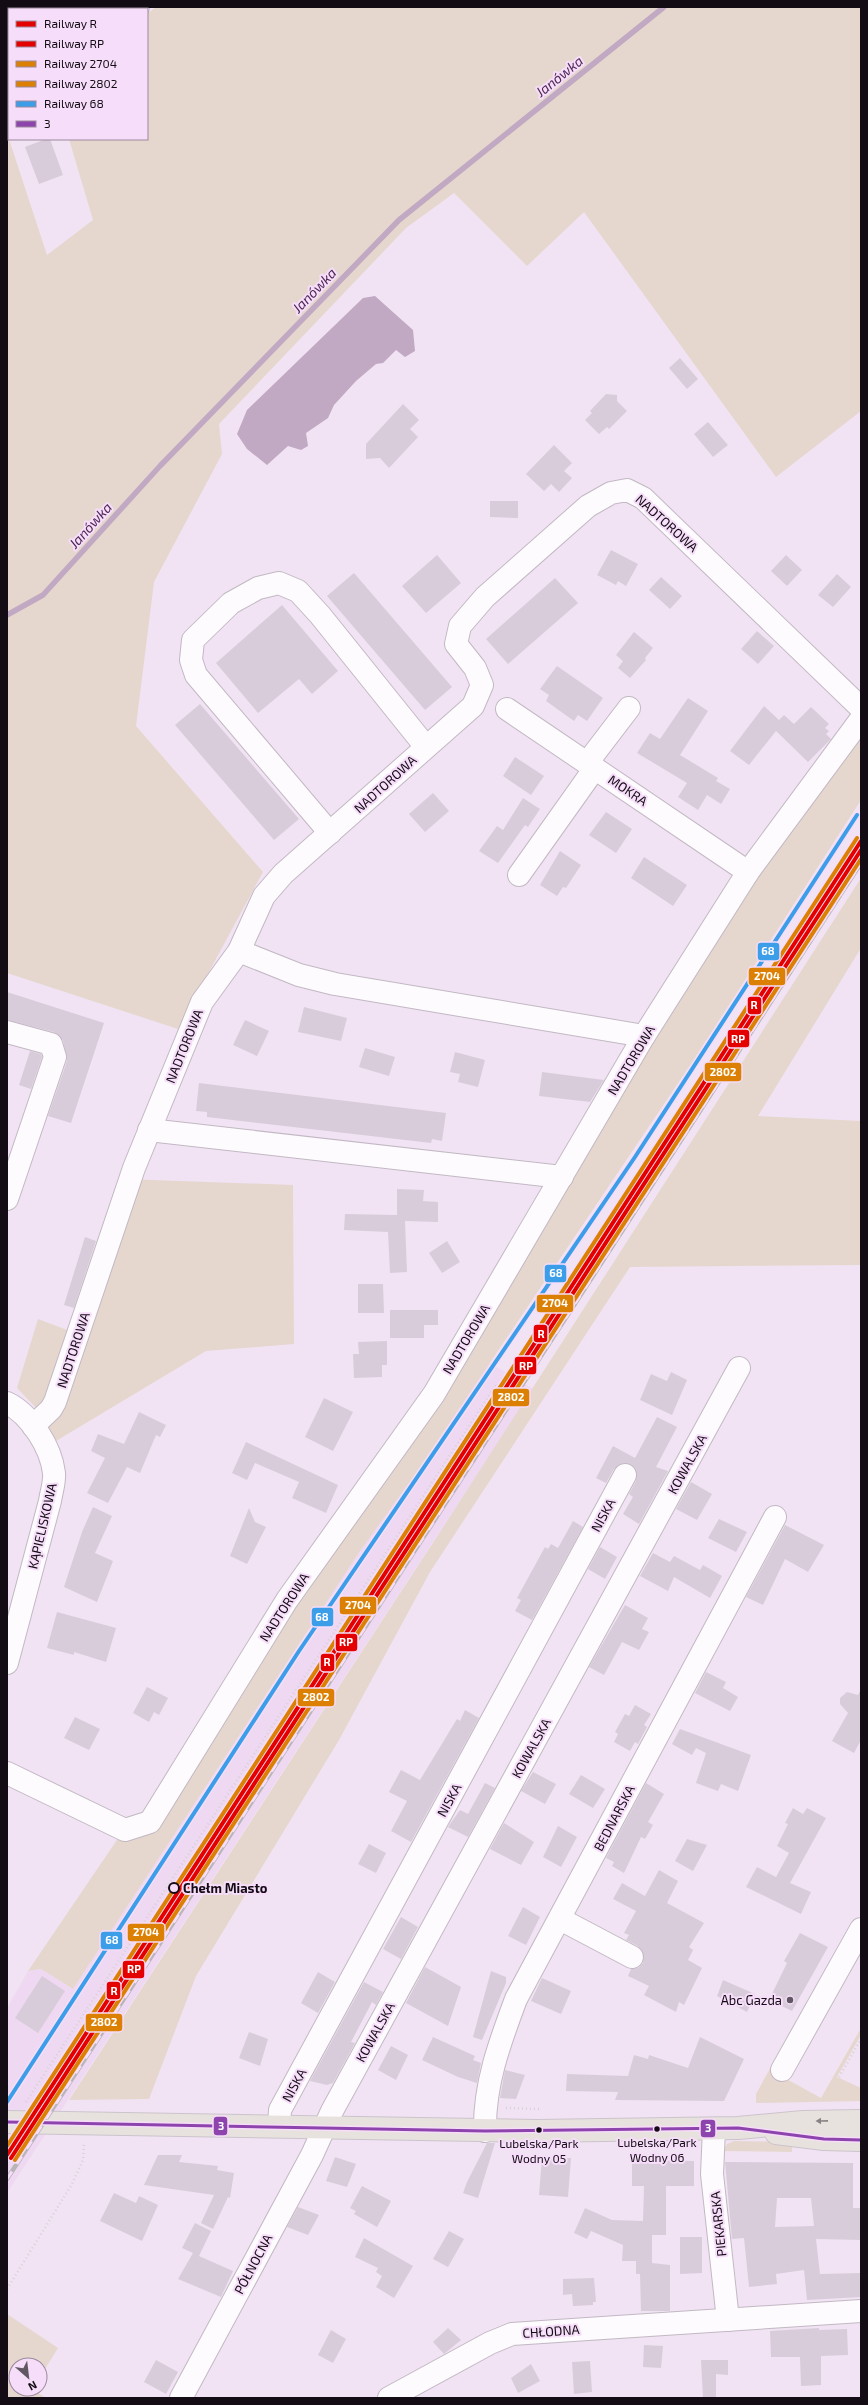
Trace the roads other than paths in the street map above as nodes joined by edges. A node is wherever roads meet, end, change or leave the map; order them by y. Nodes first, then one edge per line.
1 (629, 708) dead end
2 (861, 708) edge
3 (507, 709) dead end
4 (861, 719) edge
5 (426, 747) junction
6 (591, 765) junction
7 (330, 833) junction
8 (748, 872) junction
9 (519, 875) dead end
10 (239, 951) junction
11 (7, 1032) edge
12 (644, 1036) junction
13 (149, 1130) junction
14 (562, 1177) junction
15 (7, 1199) edge
16 (739, 1368) dead end
17 (7, 1403) edge
18 (33, 1426) junction
19 (625, 1476) dead end
20 (775, 1517) dead end
21 (7, 1663) edge
22 (7, 1773) edge
23 (560, 1919) junction
24 (861, 1929) edge
25 (632, 1957) dead end
26 (782, 2070) dead end
27 (861, 2121) edge
28 (7, 2122) edge
29 (279, 2126) junction
30 (323, 2128) junction
31 (738, 2128) junction
32 (714, 2129) junction
33 (485, 2131) junction
34 (861, 2140) edge
35 (861, 2311) edge
36 (728, 2320) junction
37 (181, 2398) edge
38 (389, 2398) edge

1 - 6 street
2 - 5 street, NADTOROWA
3 - 6 street, MOKRA
4 - 8 street, NADTOROWA
5 - 7 street, NADTOROWA
5 - 7 street
6 - 8 street, MOKRA
6 - 9 street
7 - 10 street, NADTOROWA
8 - 12 street, NADTOROWA
10 - 12 street
10 - 13 street, NADTOROWA
11 - 15 street
12 - 14 street, NADTOROWA
13 - 14 street
13 - 18 street, NADTOROWA
14 - 22 street, NADTOROWA
16 - 30 street, KOWALSKA
17 - 18 street, KĄPIELISKOWA
18 - 21 street, KĄPIELISKOWA
19 - 29 street, NISKA
20 - 23 street, BEDNARSKA
23 - 25 street
23 - 33 street, BEDNARSKA
24 - 26 street
27 -> 31 main road
28 - 29 main road
29 - 30 main road
30 - 33 main road
30 - 37 street, PÓŁNOCNA
31 - 32 main road
31 - 34 main road
32 - 33 main road
32 - 36 street, PIEKARSKA
35 - 36 street, CHŁODNA
36 - 38 street, CHŁODNA

